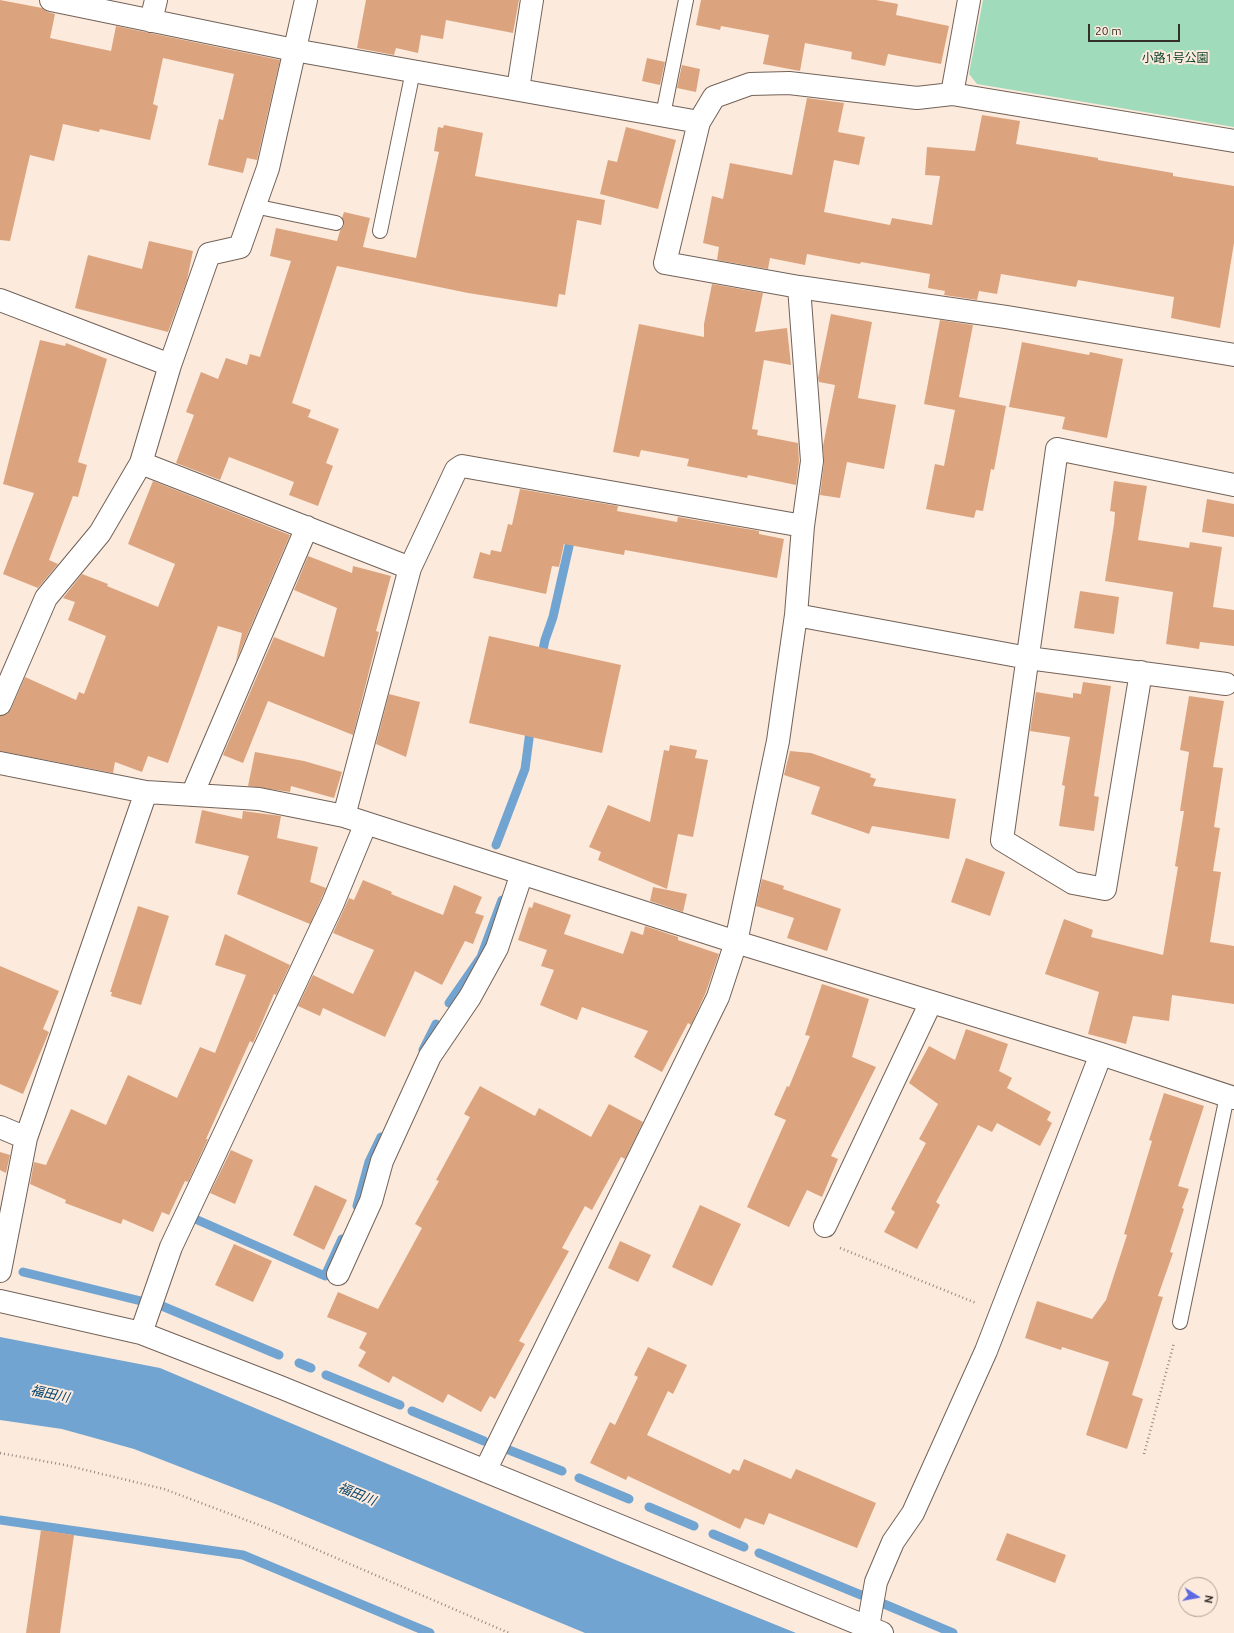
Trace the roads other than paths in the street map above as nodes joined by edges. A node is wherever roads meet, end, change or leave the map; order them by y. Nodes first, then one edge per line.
1 (51, 0) edge
2 (156, 0) edge
3 (306, 0) edge
4 (532, 0) edge
5 (686, 0) edge
6 (970, 0) edge
7 (151, 21) junction
8 (294, 50) junction
9 (413, 71) junction
10 (518, 89) junction
11 (952, 94) junction
12 (663, 115) junction
13 (699, 122) junction
14 (1234, 141) edge
15 (254, 206) junction
16 (336, 223) dead end
17 (380, 231) dead end
18 (799, 287) junction
19 (0, 300) edge
20 (1234, 355) edge
21 (170, 366) junction
22 (141, 463) junction
23 (1234, 486) edge
24 (803, 526) junction
25 (307, 527) junction
26 (410, 568) junction
27 (796, 615) junction
28 (1028, 658) junction
29 (1141, 672) junction
30 (1226, 684) dead end
31 (0, 704) edge
32 (0, 763) edge
33 (146, 792) junction
34 (192, 794) junction
35 (344, 816) junction
36 (366, 823) junction
37 (522, 873) junction
38 (736, 942) junction
39 (931, 1002) junction
40 (1101, 1054) junction
41 (1230, 1097) edge
42 (0, 1127) edge
43 (26, 1138) junction
44 (825, 1226) road end
45 (0, 1271) edge
46 (338, 1274) dead end
47 (0, 1301) edge
48 (1180, 1322) road end
49 (141, 1333) junction
50 (485, 1471) junction
51 (875, 1630) edge

1 - 7 street
2 - 7 street
3 - 8 street
4 - 10 street
5 - 12 lane
6 - 11 street
7 - 8 street
8 - 9 street
8 - 15 street
9 - 10 street
9 - 17 lane
10 - 12 street
11 - 13 street
11 - 14 street
12 - 13 street
13 - 18 street
15 - 16 lane
15 - 21 street
18 - 20 street
18 - 24 street
19 - 21 street
21 - 22 street
22 - 25 street
22 - 31 street
23 - 28 street
24 - 26 street
24 - 27 street
25 - 26 street
25 - 34 street
26 - 35 street
27 - 28 street
27 - 38 street
28 - 29 street
28 - 29 street
29 - 30 street
32 - 33 street
33 - 34 street
33 - 43 street
34 - 35 street
35 - 36 street
36 - 37 street
36 - 49 street
37 - 38 street
37 - 46 street
38 - 39 street
38 - 50 street
39 - 40 street
39 - 44 street
40 - 41 street
40 - 51 street
41 - 48 lane
42 - 43 street
43 - 45 street
47 - 49 street
49 - 50 street
50 - 51 street

